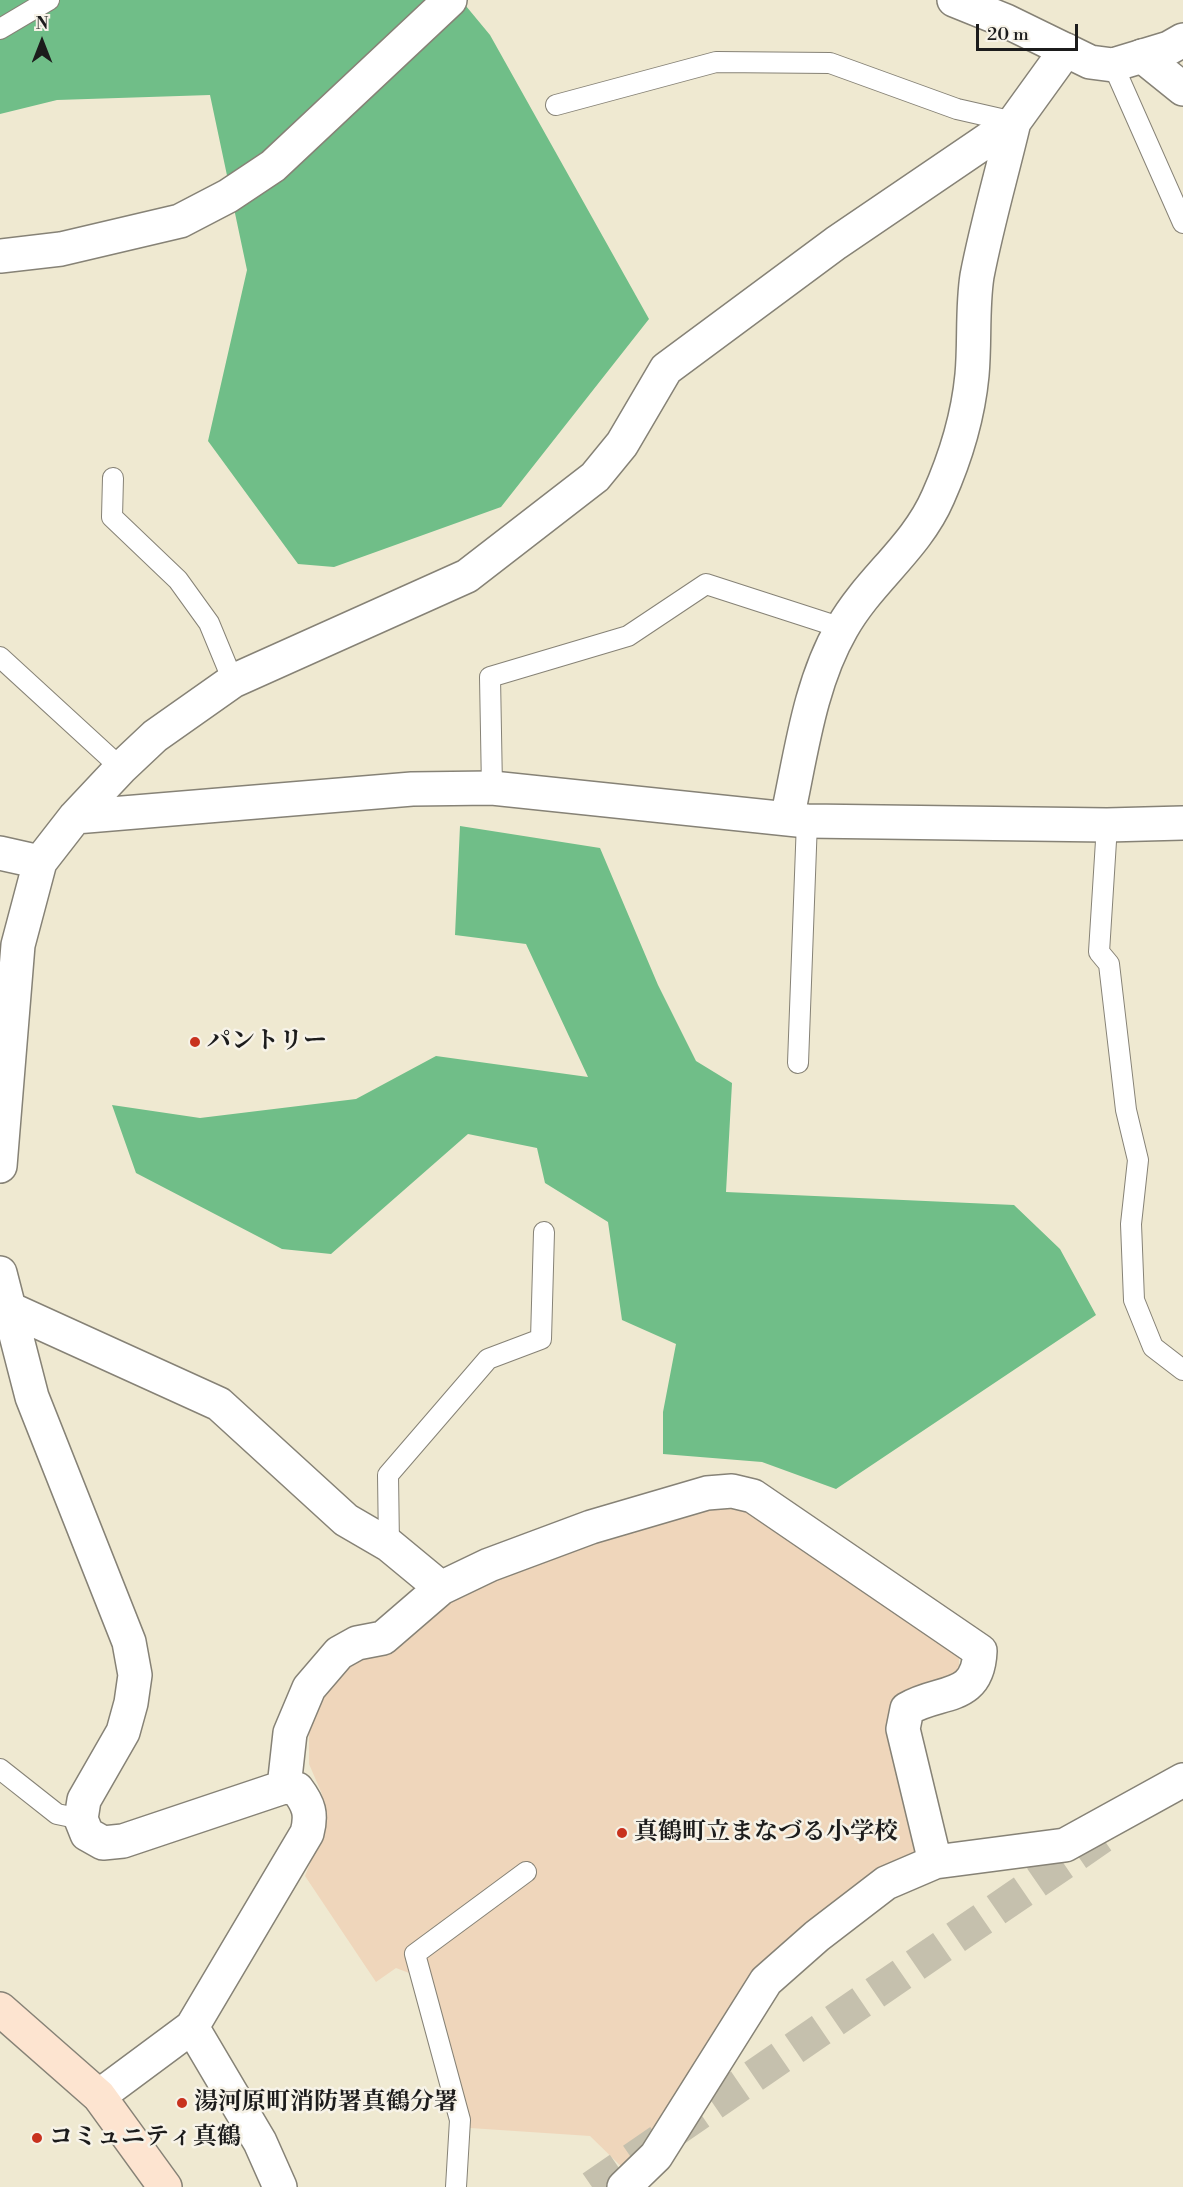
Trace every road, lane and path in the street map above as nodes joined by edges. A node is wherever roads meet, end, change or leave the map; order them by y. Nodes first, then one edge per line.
1 (49, 0) edge
2 (450, 0) edge
3 (954, 0) edge
4 (0, 29) edge
5 (1183, 40) edge
6 (1066, 50) junction
7 (1127, 61) junction
8 (1183, 88) edge
9 (556, 105) dead end
10 (1014, 122) junction
11 (1183, 223) edge
12 (0, 256) edge
13 (113, 478) dead end
14 (842, 628) junction
15 (0, 657) edge
16 (233, 681) junction
17 (121, 768) junction
18 (492, 788) junction
19 (75, 818) junction
20 (797, 820) junction
21 (1183, 823) edge
22 (1107, 825) junction
23 (0, 853) edge
24 (40, 862) junction
25 (9, 952) edge
26 (798, 1063) dead end
27 (0, 1166) edge
28 (544, 1232) dead end
29 (0, 1273) edge
30 (10, 1309) junction
31 (1183, 1370) edge
32 (389, 1545) junction
33 (441, 1588) junction
34 (0, 1769) edge
35 (1183, 1780) edge
36 (284, 1787) junction
37 (81, 1819) junction
38 (935, 1862) junction
39 (526, 1872) dead end
40 (0, 2009) edge
41 (192, 2027) junction
42 (99, 2096) junction
43 (165, 2187) edge
44 (280, 2187) edge
45 (456, 2187) edge
46 (624, 2187) edge

1 - 4 lane
2 - 12 street
3 - 6 street
5 - 7 street
6 - 7 street
6 - 10 street
7 - 8 street
7 - 11 lane
9 - 10 lane
10 - 14 street
10 - 16 street
13 - 16 lane
14 - 18 lane
14 - 20 street
15 - 17 lane
16 - 17 street
17 - 19 street
18 - 19 street
18 - 20 street
19 - 24 street
20 - 22 street
20 - 26 lane
21 - 22 street
22 - 31 lane
23 - 24 street
24 - 25 street
25 - 27 street
28 - 32 lane
29 - 30 street
30 - 32 street
30 - 37 street
32 - 33 street
33 - 36 street
33 - 38 street
34 - 37 lane
35 - 38 street
36 - 37 street
36 - 41 street
38 - 46 street
39 - 45 lane
40 - 42 main road
41 - 42 street
41 - 44 street
42 - 43 main road

